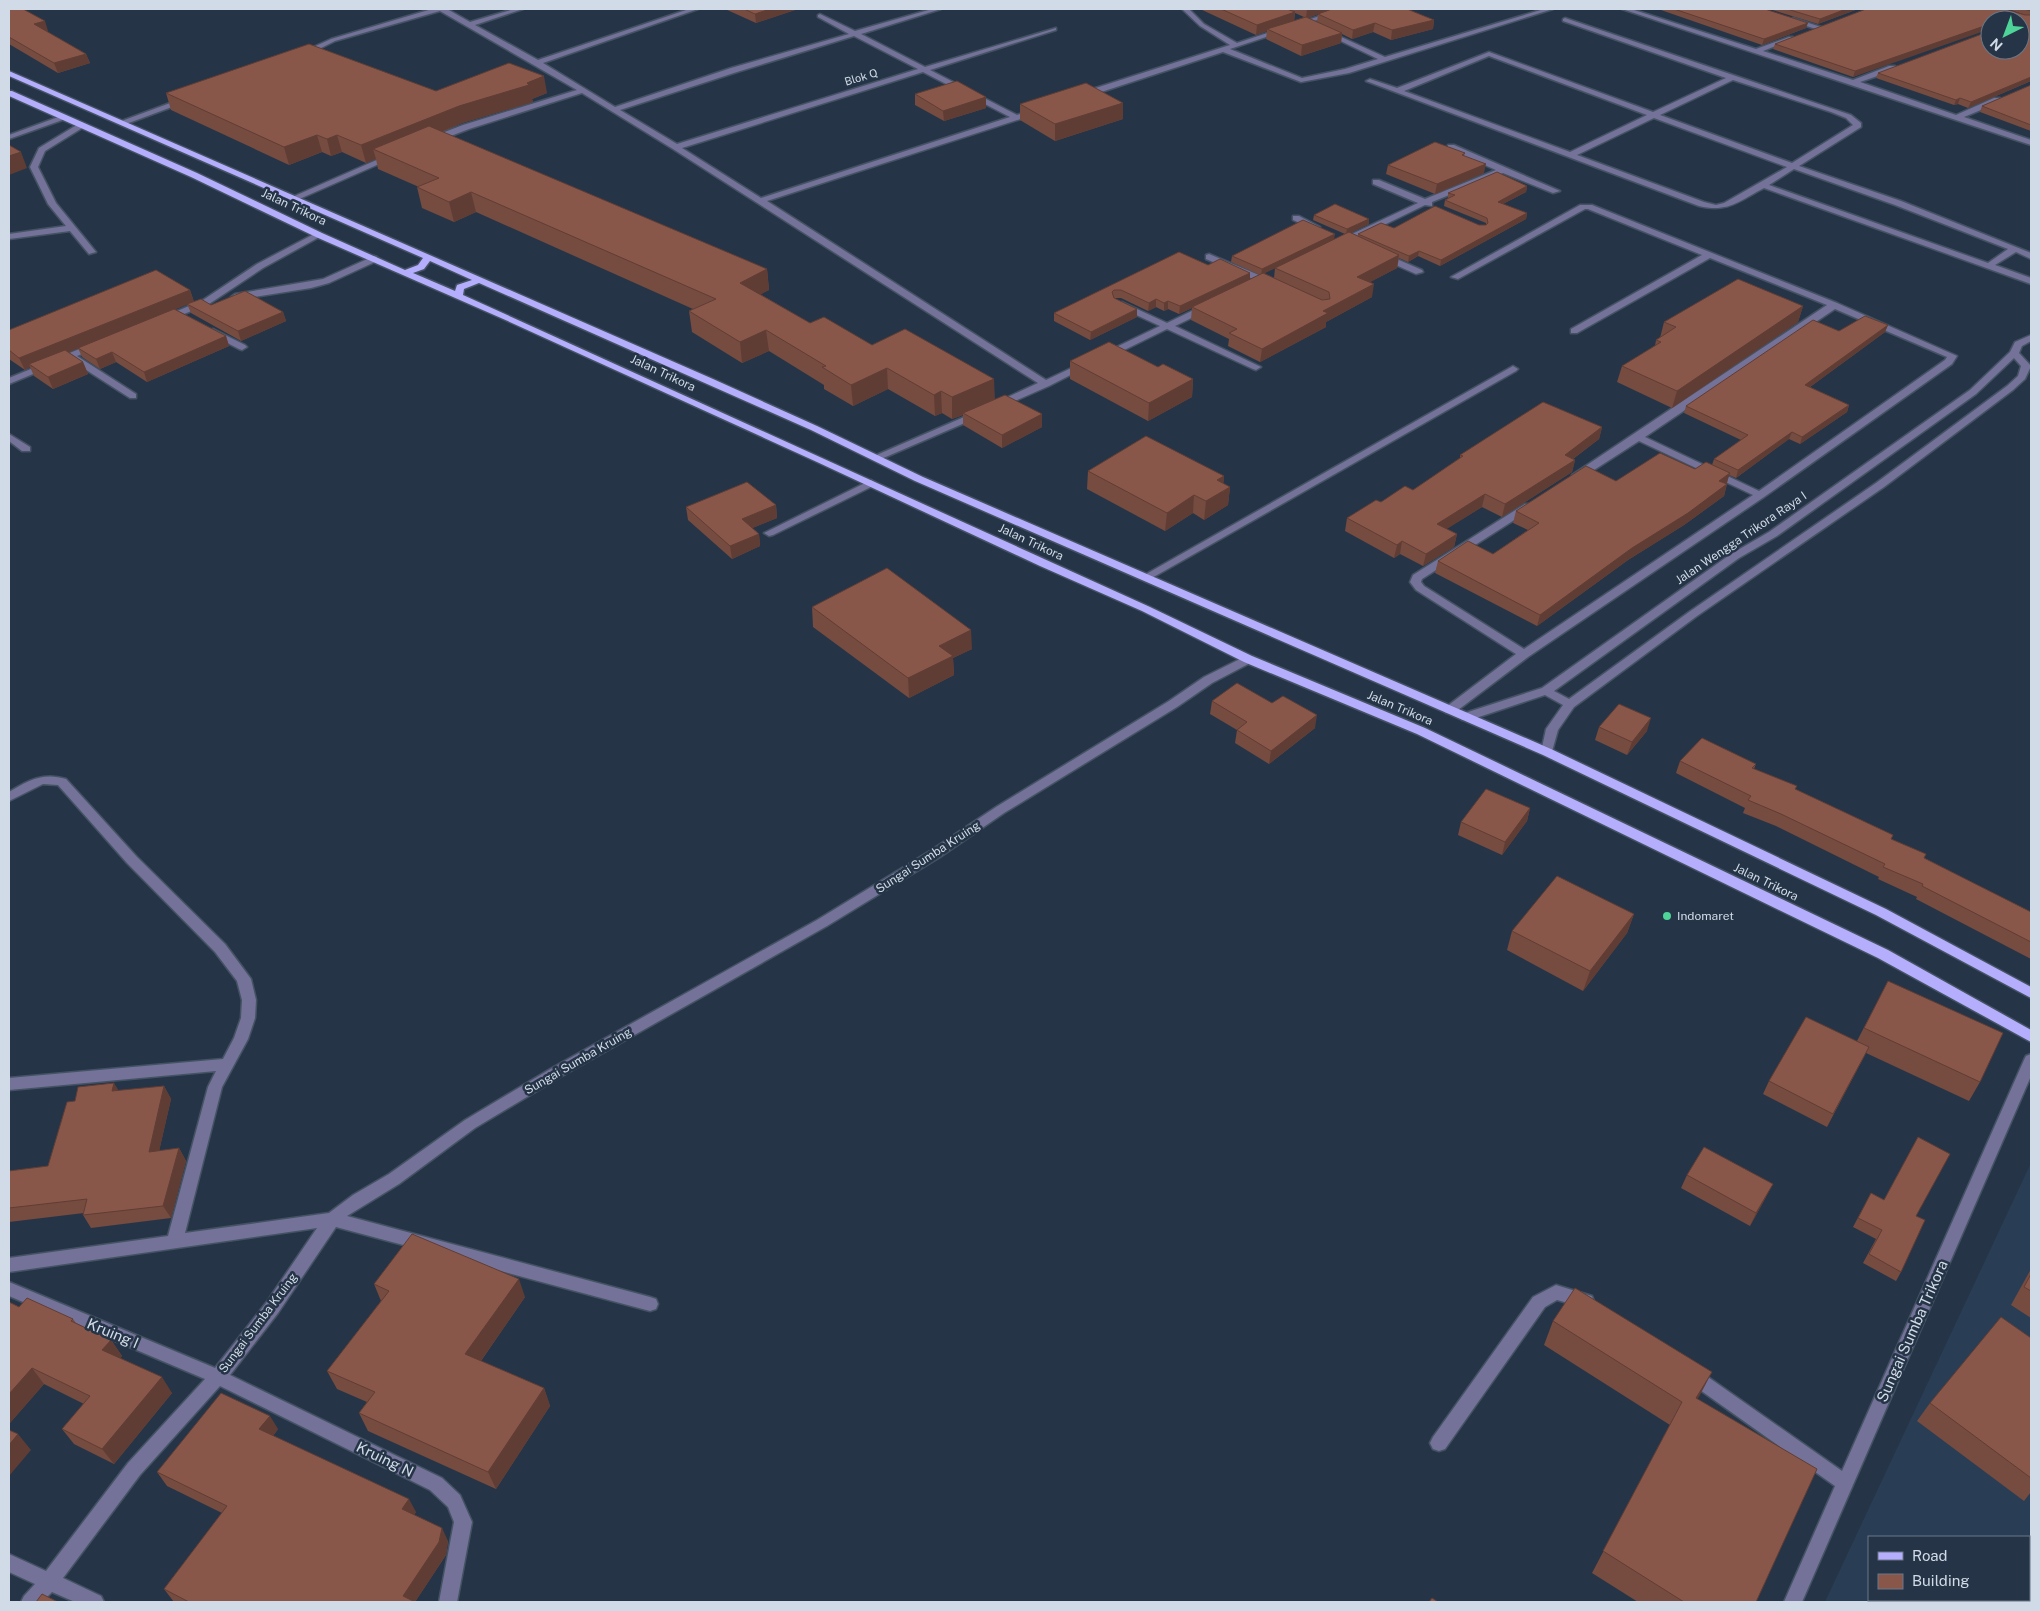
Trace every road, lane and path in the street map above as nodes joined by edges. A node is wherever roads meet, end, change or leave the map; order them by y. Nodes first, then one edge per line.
1 (440, 9) edge
2 (520, 9) edge
3 (696, 9) edge
4 (938, 9) edge
5 (1185, 9) edge
6 (1347, 9) edge
7 (1550, 9) edge
8 (1625, 9) edge
9 (820, 16) dead end
10 (1784, 17) edge
11 (1564, 20) dead end
12 (1301, 21) junction
13 (1827, 24) edge
14 (468, 25) junction
15 (1313, 26) edge
16 (1819, 28) junction
17 (1054, 29) dead end
18 (1321, 30) edge
19 (1810, 31) edge
20 (856, 33) junction
21 (1801, 34) edge
22 (1236, 45) junction
23 (1223, 49) junction
24 (1756, 51) junction
25 (297, 56) edge
26 (1384, 59) junction
27 (537, 63) junction
28 (1899, 65) edge
29 (923, 69) junction
30 (9, 72) edge
31 (1731, 78) junction
32 (1370, 81) dead end
33 (1854, 82) junction
34 (582, 91) junction
35 (1397, 91) junction
36 (9, 94) edge
37 (2007, 96) edge
38 (1072, 99) edge
39 (188, 100) edge
40 (1044, 108) edge
41 (615, 109) junction
42 (1653, 114) junction
43 (1016, 117) junction
44 (1958, 117) junction
45 (64, 118) junction
46 (123, 122) junction
47 (83, 125) junction
48 (9, 137) edge
49 (427, 142) edge
50 (2031, 143) edge
51 (676, 147) junction
52 (1451, 147) edge
53 (396, 154) edge
54 (1570, 155) junction
55 (1793, 166) junction
56 (1503, 170) junction
57 (1376, 182) dead end
58 (1763, 185) junction
59 (1556, 192) dead end
60 (294, 198) junction
61 (760, 201) junction
62 (1430, 204) junction
63 (1296, 218) dead end
64 (72, 228) junction
65 (1320, 229) edge
66 (319, 235) junction
67 (9, 237) edge
68 (1343, 241) edge
69 (2014, 249) junction
70 (1370, 251) edge
71 (92, 252) dead end
72 (1709, 255) junction
73 (2031, 256) edge
74 (429, 257) junction
75 (1209, 257) dead end
76 (374, 259) junction
77 (1990, 265) junction
78 (1419, 272) dead end
79 (404, 273) junction
80 (1455, 277) dead end
81 (479, 280) junction
82 (2031, 280) edge
83 (1280, 288) edge
84 (458, 296) junction
85 (1219, 301) edge
86 (206, 302) junction
87 (1117, 302) edge
88 (1834, 305) junction
89 (161, 320) edge
90 (202, 326) edge
91 (1167, 326) junction
92 (1574, 331) dead end
93 (2031, 338) edge
94 (106, 342) edge
95 (242, 347) dead end
96 (70, 356) junction
97 (2011, 356) junction
98 (2028, 367) edge
99 (1256, 368) dead end
100 (1513, 369) dead end
101 (9, 381) edge
102 (1046, 384) junction
103 (133, 396) dead end
104 (9, 437) edge
105 (1638, 437) junction
106 (26, 449) dead end
107 (877, 457) junction
108 (871, 483) junction
109 (1564, 484) edge
110 (1760, 495) junction
111 (1540, 500) edge
112 (769, 533) dead end
113 (1146, 577) junction
114 (1524, 654) junction
115 (1248, 659) junction
116 (1546, 691) junction
117 (1570, 704) junction
118 (1450, 710) junction
119 (1466, 717) junction
120 (1547, 752) junction
121 (9, 797) edge
122 (2031, 993) edge
123 (2031, 1037) edge
124 (2031, 1060) edge
125 (227, 1064) junction
126 (9, 1084) edge
127 (332, 1219) junction
128 (175, 1240) junction
129 (9, 1264) edge
130 (9, 1289) edge
131 (650, 1304) dead end
132 (1598, 1307) edge
133 (1676, 1364) edge
134 (218, 1377) junction
135 (1439, 1443) dead end
136 (1845, 1484) junction
137 (9, 1563) edge
138 (49, 1582) junction
139 (30, 1602) edge
140 (95, 1602) edge
141 (448, 1602) edge
142 (1794, 1602) edge

1 - 14 street
1 - 25 street
2 - 14 street
3 - 27 street
4 - 20 street
5 - 22 street
6 - 12 street
7 - 26 street
8 - 24 street
9 - 20 street
10 - 16 street
11 - 31 street
12 - 15 street
12 - 22 street
13 - 16 street
14 - 27 street
16 - 19 street
17 - 29 street, Blok Q
18 - 26 street
20 - 29 street
20 - 41 street
21 - 24 street
22 - 23 street
23 - 26 street
23 - 38 street
24 - 33 street
27 - 34 street
28 - 33 street
29 - 43 street
29 - 51 street, Blok Q
30 - 46 main road, Jalan Trikora
31 - 42 street
31 - 55 street
32 - 35 street
33 - 44 street
34 - 41 street
34 - 49 street
35 - 42 street
35 - 54 street
36 - 45 main road, Jalan Trikora
37 - 44 street
39 - 46 street
40 - 43 street
41 - 51 street
42 - 54 street
42 - 55 street
43 - 61 street
44 - 50 street
45 - 47 main road, Jalan Trikora
45 - 48 street
46 - 60 main road, Jalan Trikora
47 - 64 street
47 - 66 main road, Jalan Trikora
51 - 61 street
52 - 56 street
53 - 60 street
54 - 58 street
55 - 58 street
55 - 69 street
56 - 59 street
56 - 62 street
57 - 62 street
58 - 77 street
60 - 74 main road, Jalan Trikora
61 - 102 street
62 - 68 street
63 - 65 street
64 - 67 street
64 - 71 street
66 - 76 main road, Jalan Trikora
66 - 86 street
69 - 73 street
69 - 77 street
70 - 78 street
72 - 80 street
72 - 88 street
72 - 92 street
74 - 79 main road
74 - 81 main road, Jalan Trikora
75 - 83 street
76 - 79 main road, Jalan Trikora
76 - 86 street
77 - 82 street
79 - 84 main road, Jalan Trikora
81 - 84 main road
81 - 107 main road, Jalan Trikora
84 - 108 main road, Jalan Trikora
85 - 91 street
86 - 89 street
87 - 91 street
88 - 105 street
88 - 110 street
90 - 95 street
91 - 99 street
91 - 102 street
93 - 97 street, Jalan Wengga Trikora Raya I
94 - 96 street
96 - 101 street
96 - 103 street
97 - 98 street
97 - 116 street, Jalan Wengga Trikora Raya I
98 - 117 street
100 - 113 street
102 - 107 street
104 - 106 street
105 - 109 street
105 - 110 street
107 - 113 main road, Jalan Trikora
108 - 112 street
108 - 115 main road, Jalan Trikora
110 - 114 street
111 - 114 street
113 - 118 main road, Jalan Trikora
114 - 118 street
115 - 123 main road, Jalan Trikora
115 - 127 street, Sungai Sumba Kruing
116 - 117 street
116 - 119 street, Jalan Wengga Trikora Raya I
117 - 120 street
118 - 119 main road, Jalan Trikora
119 - 120 main road, Jalan Trikora
120 - 122 main road, Jalan Trikora
121 - 125 street
124 - 136 street, Sungai Sumba Trikora
125 - 126 street
125 - 128 street
127 - 128 street
127 - 131 street
127 - 134 street, Sungai Sumba Kruing
128 - 129 street
130 - 134 street, Kruing I
132 - 135 street
133 - 136 street
134 - 138 street, Sungai Sumba Kruing
134 - 141 street, Kruing N
136 - 142 street, Sungai Sumba Trikora
137 - 138 street
138 - 139 street, Sungai Sumba Kruing
138 - 140 street

